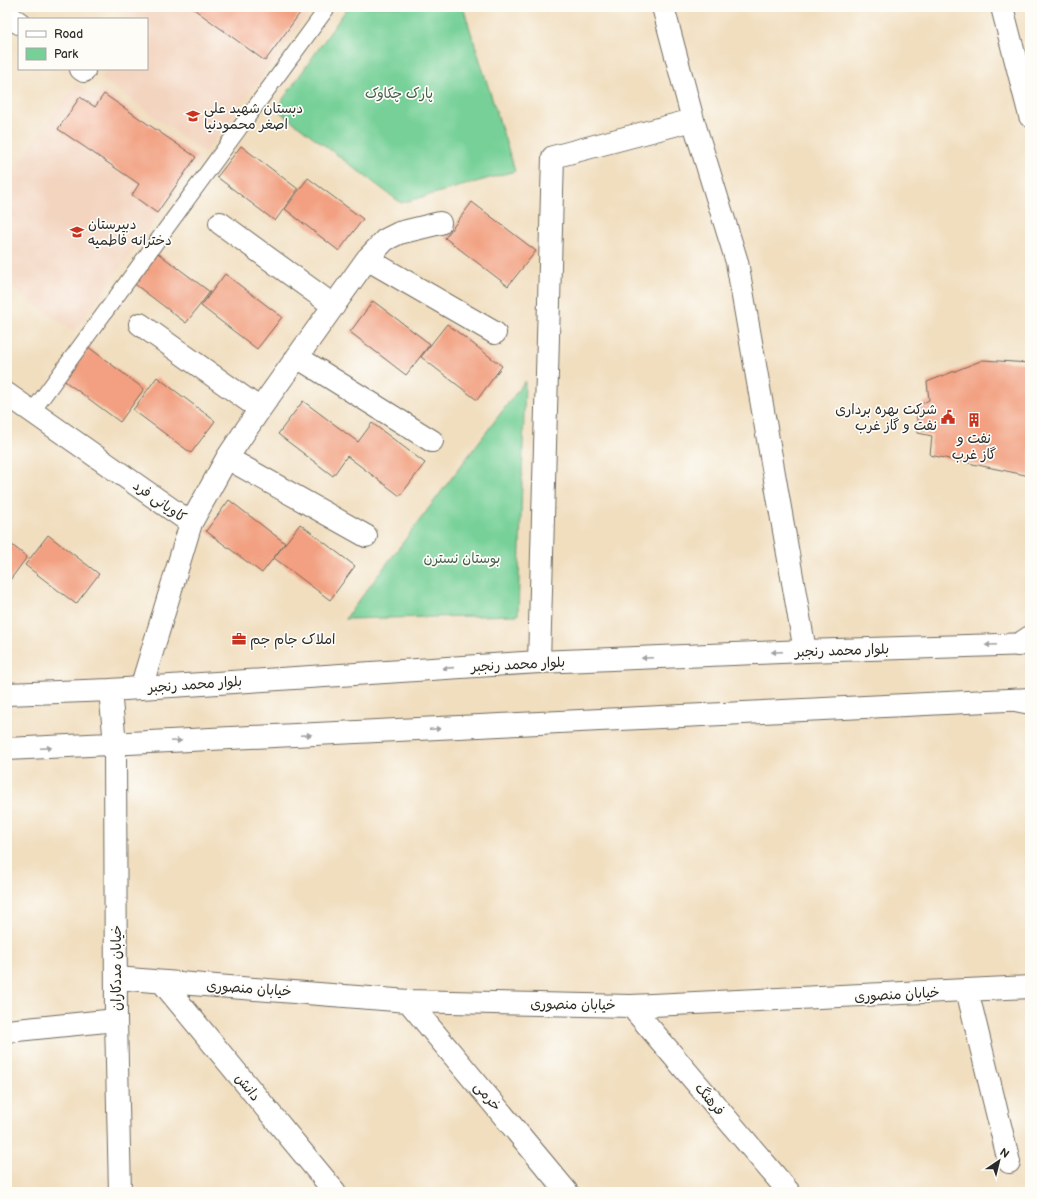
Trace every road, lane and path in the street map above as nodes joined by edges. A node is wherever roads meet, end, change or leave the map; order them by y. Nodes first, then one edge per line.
1 (328, 7) edge
2 (663, 7) edge
3 (1002, 7) edge
4 (7, 15) edge
5 (18, 22) edge
6 (1023, 57) edge
7 (1030, 116) edge
8 (693, 120) junction
9 (220, 223) dead end
10 (440, 223) dead end
11 (368, 259) junction
12 (334, 306) junction
13 (140, 324) dead end
14 (496, 333) dead end
15 (298, 357) junction
16 (7, 394) edge
17 (260, 408) junction
18 (32, 412) junction
19 (432, 441) dead end
20 (228, 458) junction
21 (191, 523) junction
22 (366, 536) dead end
23 (1026, 642) edge
24 (805, 651) junction
25 (539, 662) junction
26 (141, 688) junction
27 (110, 690) junction
28 (7, 694) edge
29 (1025, 701) edge
30 (114, 744) junction
31 (7, 750) edge
32 (116, 978) junction
33 (162, 982) junction
34 (1030, 987) edge
35 (967, 990) junction
36 (408, 1001) junction
37 (631, 1006) junction
38 (116, 1020) junction
39 (7, 1031) edge
40 (1009, 1162) dead end
41 (120, 1192) edge
42 (334, 1192) edge
43 (567, 1192) edge
44 (788, 1192) edge

1 - 18 lane
2 - 8 street
3 - 6 street
4 - 5 street
6 - 7 street
8 - 24 street
8 - 25 street
9 - 12 street
10 - 11 street
11 - 12 street
11 - 14 street
12 - 15 street
13 - 17 street
15 - 17 street
15 - 19 street
16 - 18 street, کاویانی فرد
17 - 20 street
18 - 21 street, کاویانی فرد
20 - 21 street
20 - 22 street
21 - 26 street, کاویانی فرد
23 -> 24 street, بلوار محمد رنجبر
24 -> 25 street, بلوار محمد رنجبر
25 -> 26 street, بلوار محمد رنجبر
26 - 27 street, بلوار محمد رنجبر
27 - 28 street, بلوار محمد رنجبر
27 - 30 street, خیابان مددکاران
30 -> 29 street
31 -> 30 street
30 - 32 street, خیابان مددکاران
32 - 33 street, خیابان منصوری
32 - 38 street, خیابان مددکاران
33 - 36 street, خیابان منصوری
33 - 42 street, دانش
34 - 35 street, خیابان منصوری
35 - 37 street, خیابان منصوری
35 - 40 street
36 - 37 street, خیابان منصوری
36 - 43 street, خرمی
37 - 44 street, فرهنگ
38 - 39 street
38 - 41 street, خیابان مددکاران

